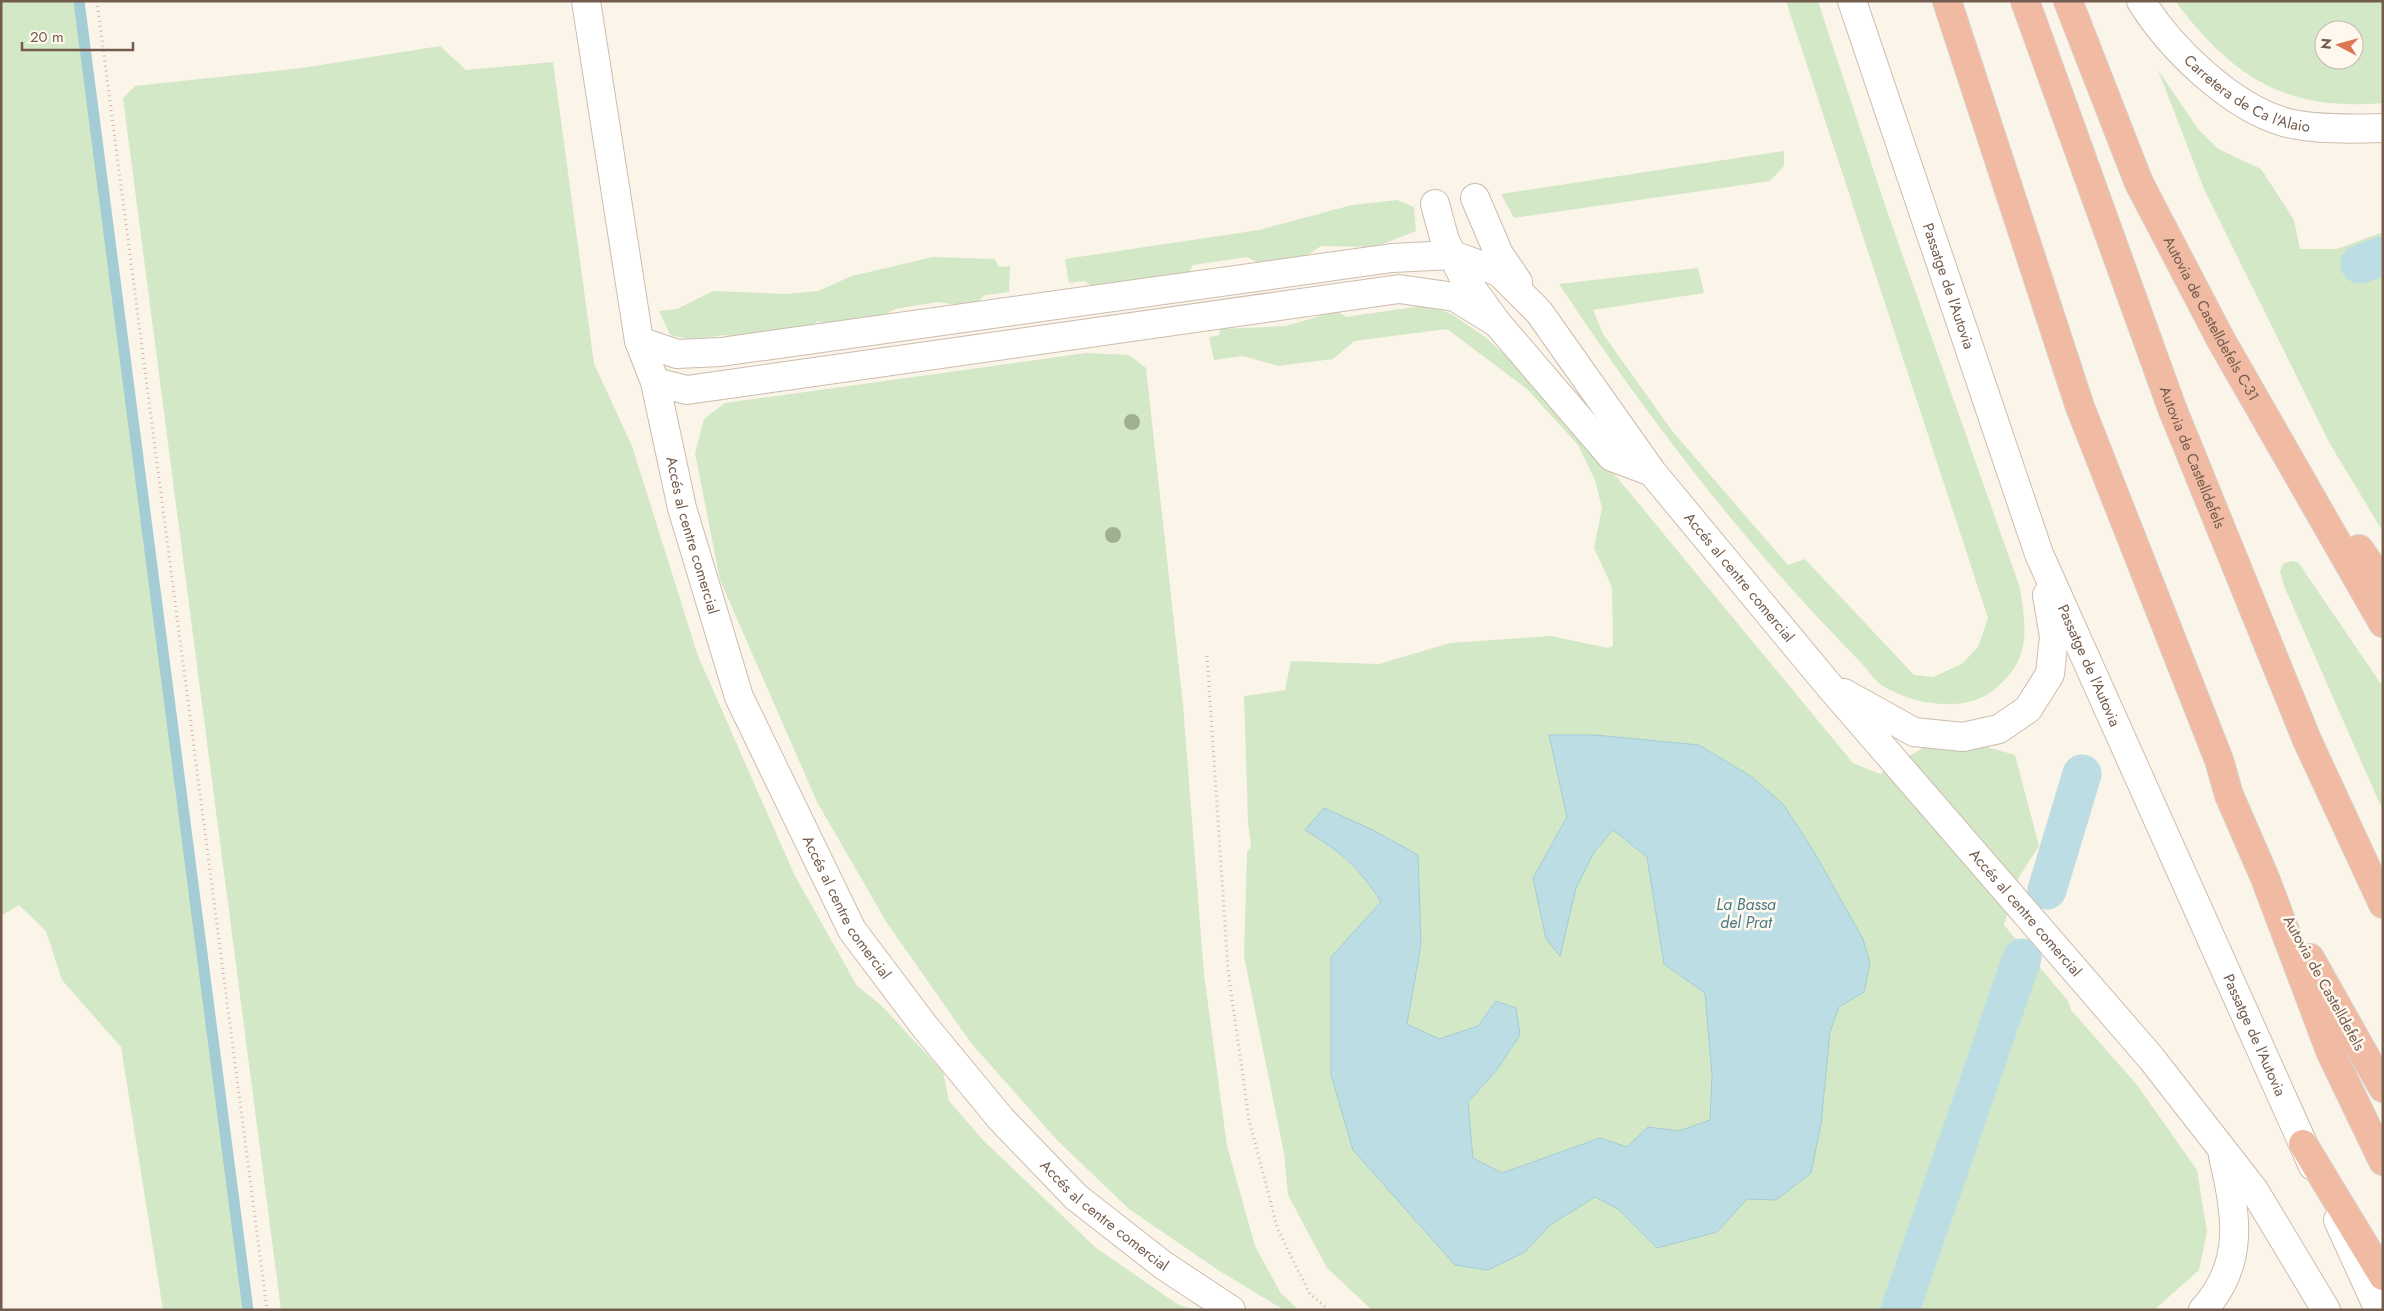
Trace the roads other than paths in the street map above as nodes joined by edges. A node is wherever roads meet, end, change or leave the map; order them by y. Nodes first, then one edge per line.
1 (586, 1) edge
2 (1852, 1) edge
3 (1947, 1) edge
4 (2026, 1) edge
5 (2068, 1) edge
6 (2141, 1) edge
7 (2383, 128) edge
8 (1475, 198) dead end
9 (1435, 204) dead end
10 (1453, 255) junction
11 (1539, 312) junction
12 (1497, 323) junction
13 (640, 341) junction
14 (655, 382) junction
15 (2268, 419) junction
16 (1652, 472) junction
17 (2040, 554) junction
18 (2383, 583) edge
19 (2383, 623) edge
20 (1826, 682) junction
21 (2265, 878) junction
22 (2383, 904) edge
23 (2383, 1088) edge
24 (2303, 1144) junction
25 (2221, 1148) junction
26 (2383, 1161) edge
27 (2383, 1276) edge
28 (1231, 1310) edge
29 (2203, 1310) edge
30 (2326, 1310) edge
31 (2380, 1310) edge

1 - 13 street, Accés al centre comercial
2 - 17 street, Passatge de l'Autovia
3 - 21 highway
4 - 22 highway, Autovia de Castelldefels
5 - 15 highway, Autovia de Castelldefels C-31
6 - 7 street, Carretera de Ca l'Alaio
8 - 11 street
9 - 10 street
10 - 11 street
10 - 12 street
10 - 13 street
11 - 16 street, Accés al centre comercial
12 - 14 street
12 - 16 street
13 - 14 street, Accés al centre comercial
14 - 28 street, Accés al centre comercial
15 - 18 highway
15 - 19 highway, Autovia de Castelldefels C-31
16 - 20 street, Accés al centre comercial
17 - 20 street, Accés al centre comercial
17 - 24 street, Passatge de l'Autovia
20 - 25 street, Accés al centre comercial
21 - 23 highway, Autovia de Castelldefels
21 - 26 highway
24 - 27 highway
24 - 31 street, Passatge de l'Autovia
25 - 29 street, Accés al centre comercial
25 - 30 street, Accés al centre comercial

